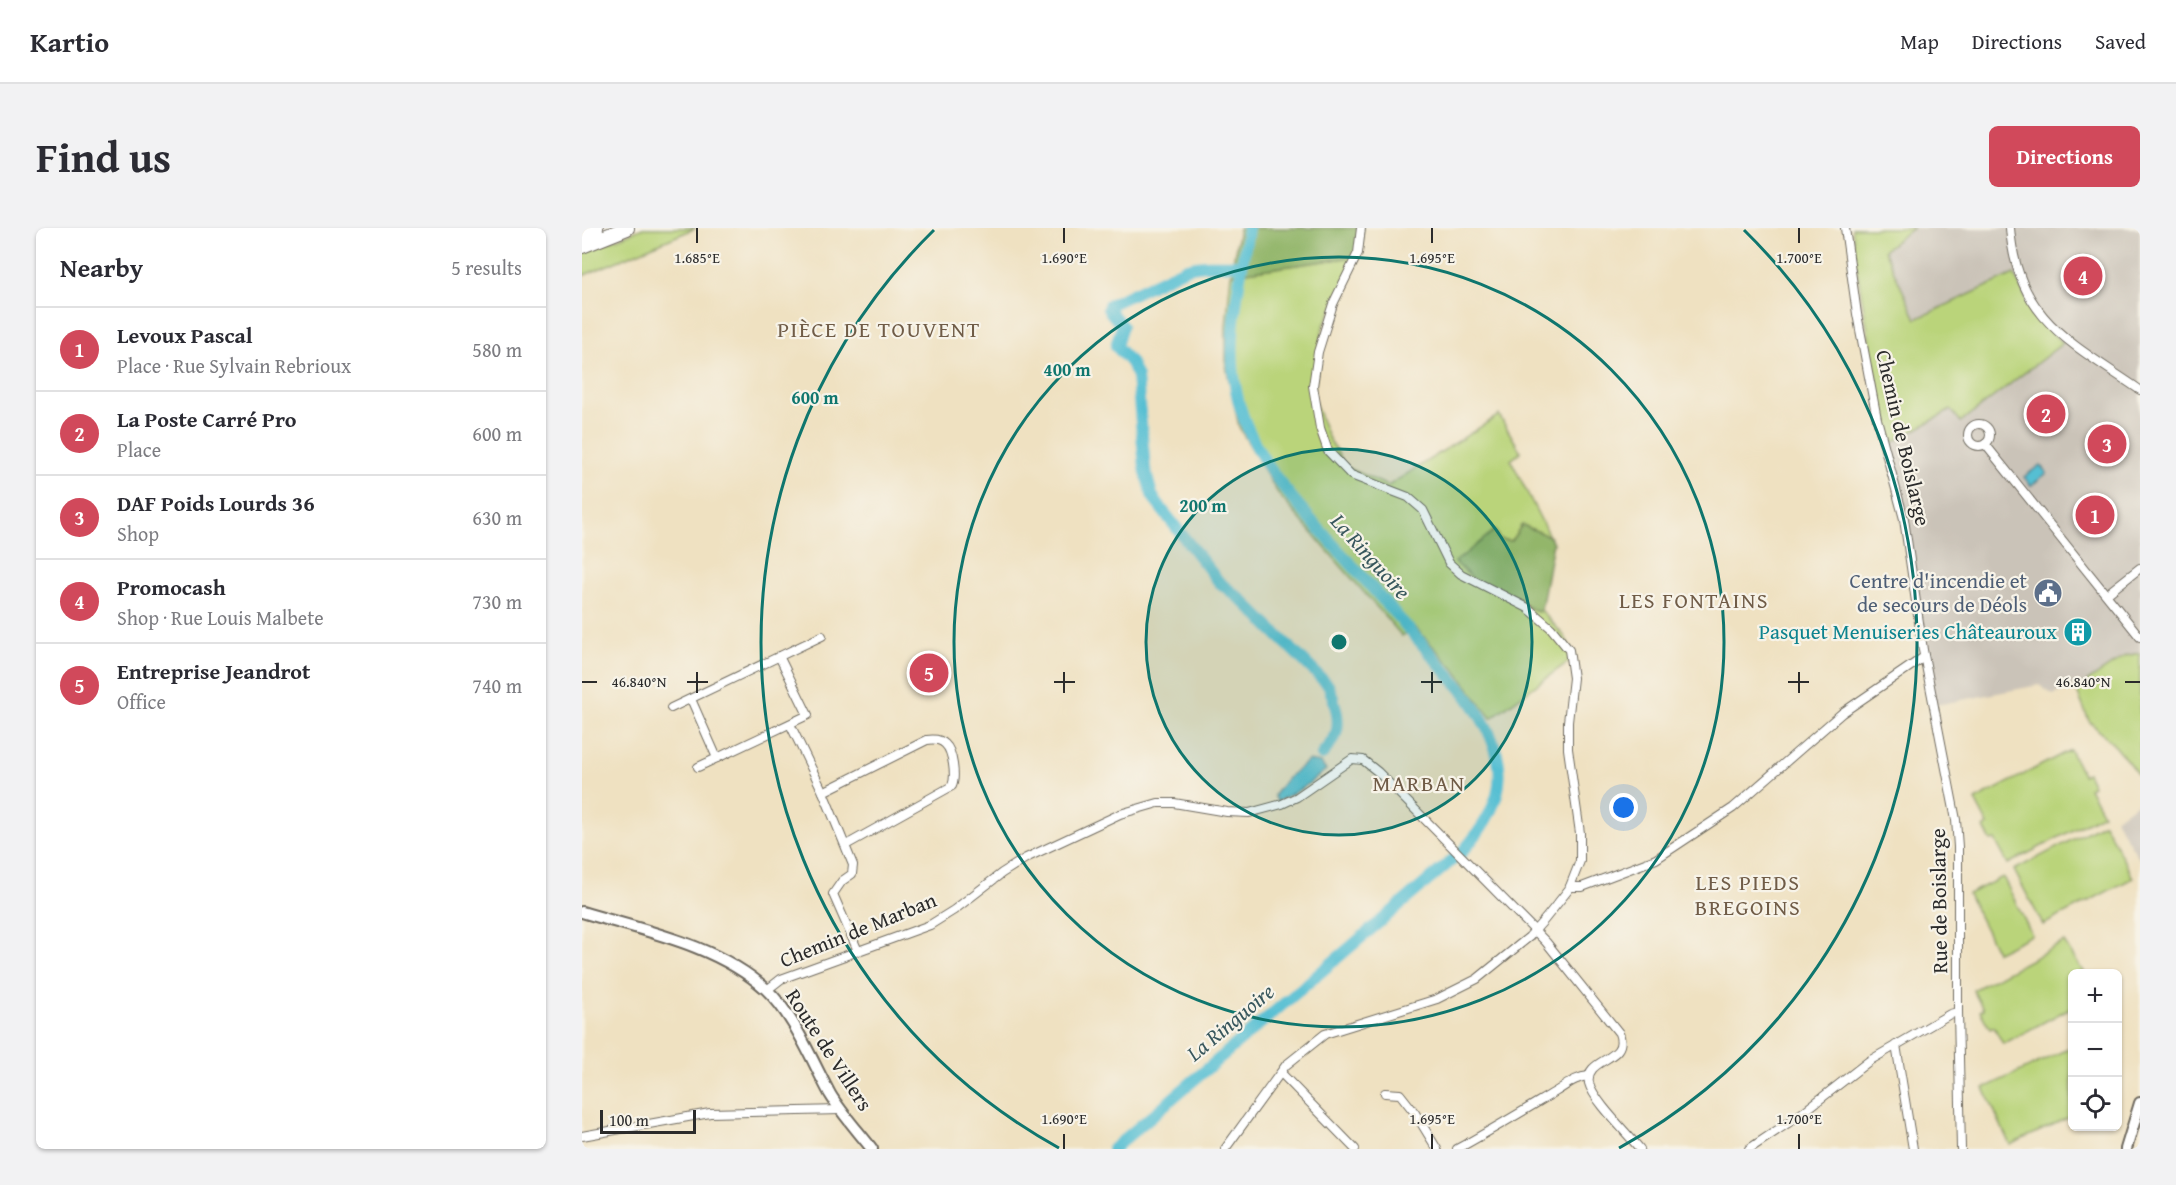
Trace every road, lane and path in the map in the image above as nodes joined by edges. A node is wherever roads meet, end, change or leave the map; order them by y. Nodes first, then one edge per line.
1 (596, 228) edge
2 (627, 228) edge
3 (1361, 228) edge
4 (1845, 228) edge
5 (2010, 228) edge
6 (582, 234) edge
7 (582, 246) edge
8 (2140, 390) edge
9 (1985, 444) dead end
10 (2140, 568) edge
11 (2107, 594) junction
12 (822, 636) dead end
13 (2140, 637) edge
14 (779, 656) junction
15 (1924, 657) junction
16 (691, 699) junction
17 (671, 708) dead end
18 (790, 724) junction
19 (717, 758) junction
20 (698, 767) dead end
21 (823, 792) junction
22 (846, 845) junction
23 (1570, 887) junction
24 (582, 912) edge
25 (1535, 930) junction
26 (858, 951) junction
27 (767, 990) junction
28 (1958, 1012) junction
29 (1896, 1046) junction
30 (1281, 1073) junction
31 (1589, 1076) junction
32 (1385, 1093) dead end
33 (2140, 1103) edge
34 (841, 1110) junction
35 (582, 1136) edge
36 (872, 1149) edge
37 (1224, 1149) edge
38 (1355, 1149) edge
39 (1437, 1149) edge
40 (1457, 1149) edge
41 (1640, 1149) edge
42 (1749, 1149) edge
43 (1913, 1149) edge
44 (1961, 1149) edge
45 (2126, 1149) edge

1 - 6 highway
2 - 7 highway
3 - 23 street
4 - 15 street, Chemin de Boislarge
5 - 8 street
9 - 11 street
10 - 11 street
11 - 13 street
12 - 14 street
14 - 16 street
14 - 18 street
15 - 23 street
15 - 28 street, Rue de Boislarge
16 - 17 street
16 - 19 street
18 - 19 street
18 - 21 street
19 - 20 street
21 - 22 street
21 - 22 street
22 - 26 street
23 - 25 street
24 - 27 main road, Route de Villers
25 - 26 street, Chemin de Marban
25 - 30 street
25 - 31 street
26 - 27 street, Chemin de Marban
27 - 34 main road, Route de Villers
28 - 29 street
28 - 44 street, Rue de Boislarge
29 - 42 street
29 - 43 street
30 - 37 street
30 - 38 street
31 - 40 street
31 - 41 street
32 - 39 street
33 - 45 main road
34 - 35 street
34 - 36 main road, Route de Villers

